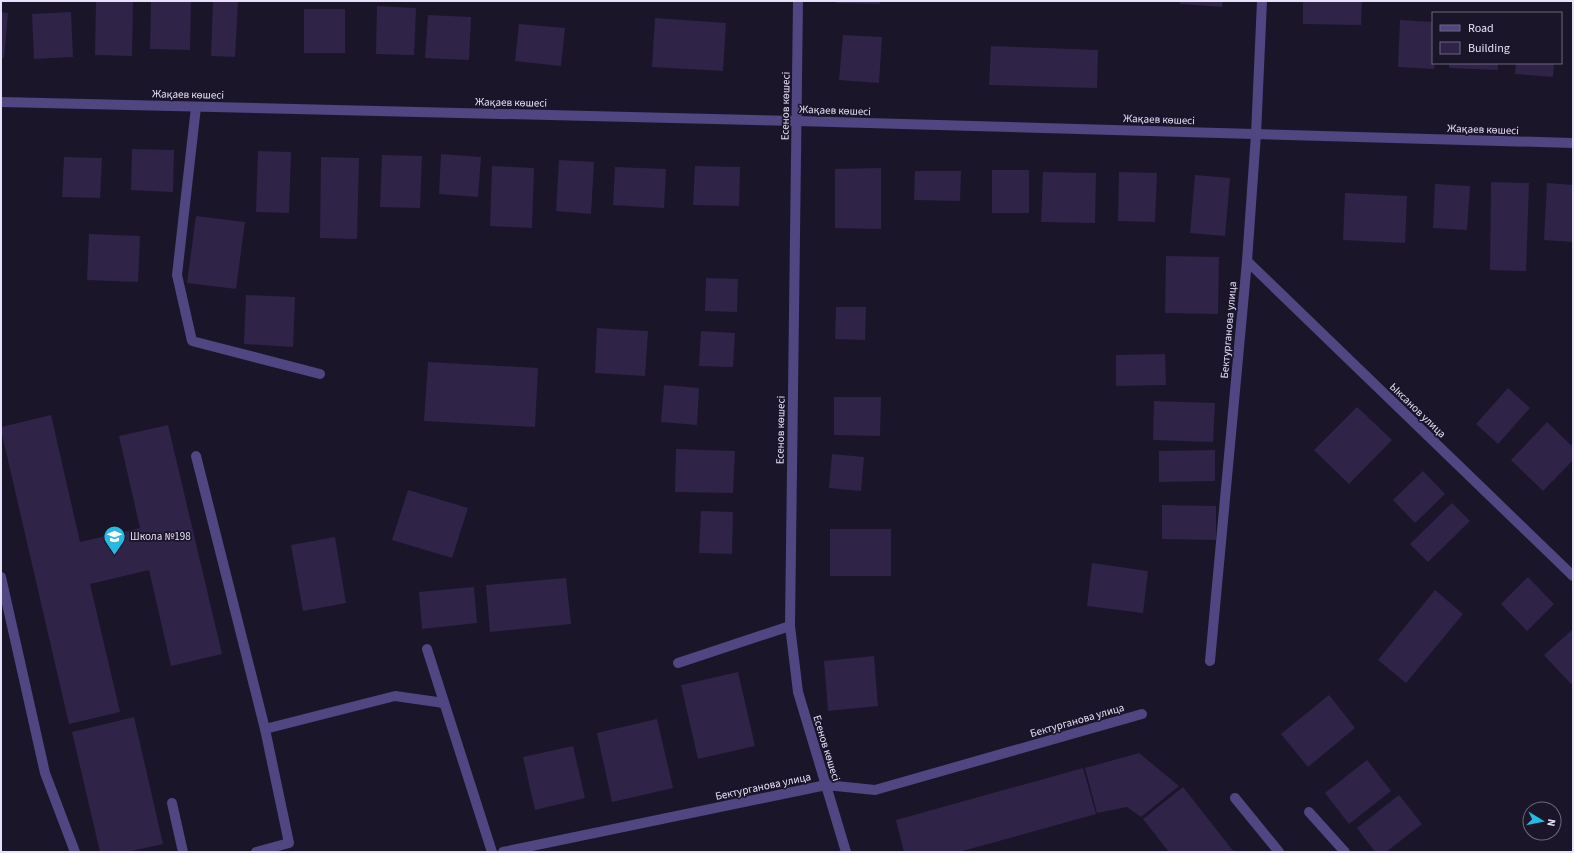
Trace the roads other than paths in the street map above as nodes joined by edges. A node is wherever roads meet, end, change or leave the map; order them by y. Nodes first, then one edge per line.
1 (798, 1) edge
2 (1262, 1) edge
3 (1, 102) edge
4 (196, 107) junction
5 (797, 121) junction
6 (1256, 134) junction
7 (1573, 143) edge
8 (1247, 261) junction
9 (320, 374) dead end
10 (196, 456) dead end
11 (1573, 576) edge
12 (1, 577) edge
13 (790, 626) junction
14 (427, 649) dead end
15 (1210, 661) dead end
16 (678, 663) dead end
17 (444, 703) junction
18 (1142, 714) dead end
19 (265, 729) junction
20 (826, 785) junction
21 (1235, 798) dead end
22 (172, 803) dead end
23 (1309, 812) dead end
24 (75, 852) edge
25 (183, 852) edge
26 (256, 852) edge
27 (492, 852) edge
28 (503, 852) edge
29 (846, 852) edge
30 (1279, 852) edge
31 (1345, 852) edge

1 - 5 street, Есенов көшесі
2 - 6 street, Бектурганова улица
3 - 4 street, Жақаев көшесі
4 - 5 street, Жақаев көшесі
4 - 9 street
5 - 6 street, Жақаев көшесі
5 - 13 street, Есенов көшесі
6 - 7 street, Жақаев көшесі
6 - 8 street, Бектурганова улица
8 - 11 street, Ыксанов улица
8 - 15 street, Бектурганова улица
10 - 19 street
12 - 24 street
13 - 16 street
13 - 20 street, Есенов көшесі
14 - 17 street
17 - 19 street
17 - 27 street
18 - 20 street, Бектурганова улица
19 - 26 street
20 - 28 street, Бектурганова улица
20 - 29 street, Есенов көшесі
21 - 30 street
22 - 25 street
23 - 31 street

